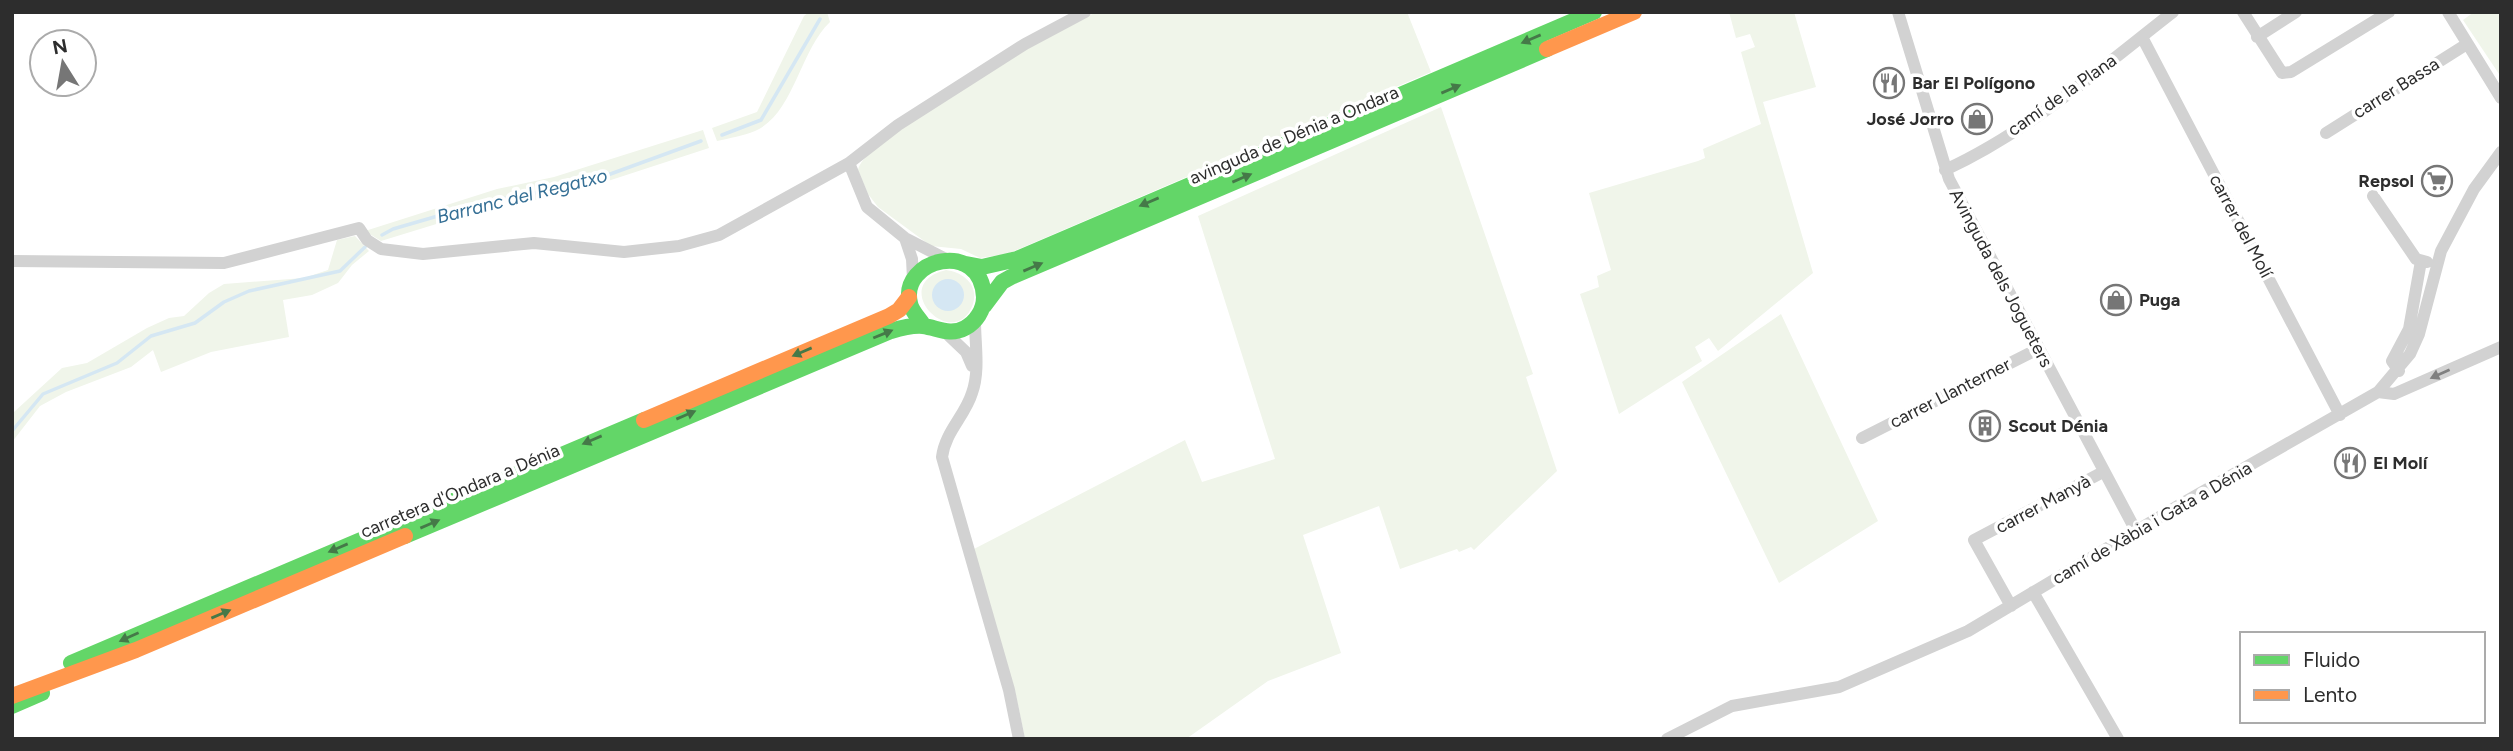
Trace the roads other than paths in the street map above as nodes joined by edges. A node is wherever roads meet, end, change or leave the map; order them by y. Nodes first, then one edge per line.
1 (1085, 12) edge
2 (1594, 12) edge
3 (1634, 12) edge
4 (1898, 12) edge
5 (2174, 12) edge
6 (2243, 12) edge
7 (2296, 12) edge
8 (2389, 12) edge
9 (2448, 12) edge
10 (2142, 37) junction
11 (2257, 37) junction
12 (2467, 44) junction
13 (2501, 99) edge
14 (2326, 133) dead end
15 (2501, 152) edge
16 (849, 163) junction
17 (1945, 170) junction
18 (2373, 196) dead end
19 (905, 238) junction
20 (946, 259) junction
21 (12, 261) edge
22 (2421, 261) junction
23 (966, 264) junction
24 (2435, 265) junction
25 (913, 279) junction
26 (909, 297) junction
27 (978, 315) junction
28 (925, 326) junction
29 (946, 333) junction
30 (2501, 347) edge
31 (2038, 349) junction
32 (2399, 371) junction
33 (976, 375) junction
34 (2378, 392) junction
35 (2340, 415) junction
36 (1862, 438) dead end
37 (2103, 472) junction
38 (2136, 531) junction
39 (2033, 592) junction
40 (2011, 606) junction
41 (136, 650) junction
42 (12, 688) edge
43 (12, 696) edge
44 (12, 706) edge
45 (1019, 739) edge
46 (1667, 739) edge
47 (2118, 739) edge

1 - 16 street
2 -> 23 main road, avinguda de Dénia a Ondara
27 -> 3 main road, avinguda de Dénia a Ondara
4 - 17 street, Avinguda dels Jogueters
5 - 10 street, camí de la Plana
6 - 11 street
7 - 11 street
8 - 11 street
9 - 12 street
10 - 17 street, camí de la Plana
10 - 35 street, carrer del Molí
12 - 13 street
12 - 14 street, carrer Bassa
15 - 24 street, camí de Xàbia i Gata a Dénia
16 - 19 street
16 - 21 street
17 - 31 street, Avinguda dels Jogueters
18 - 22 street
19 - 20 street
19 - 25 street
20 - 23 main road
20 - 25 main road
22 - 24 street
22 - 32 street
23 - 27 main road
24 - 32 street, camí de Xàbia i Gata a Dénia
25 - 26 main road
26 - 28 main road
26 -> 42 main road, carretera d'Ondara a Dénia
27 - 29 main road
27 - 33 street
28 - 29 main road
41 -> 28 main road, carretera d'Ondara a Dénia
29 - 33 street
30 -> 34 street
31 - 36 street, carrer Llanterner
31 - 37 street, Avinguda dels Jogueters
32 - 34 street, camí de Xàbia i Gata a Dénia
33 - 45 street
34 - 35 street, camí de Xàbia i Gata a Dénia
35 - 38 street, camí de Xàbia i Gata a Dénia
37 - 38 street, Avinguda dels Jogueters
37 - 40 street, carrer Manyà
38 - 39 street, camí de Xàbia i Gata a Dénia
39 - 40 street, camí de Xàbia i Gata a Dénia
39 - 47 street
40 - 46 street, camí de Xàbia i Gata a Dénia
41 - 43 main road, carretera d'Ondara a Dénia
41 - 44 main road

